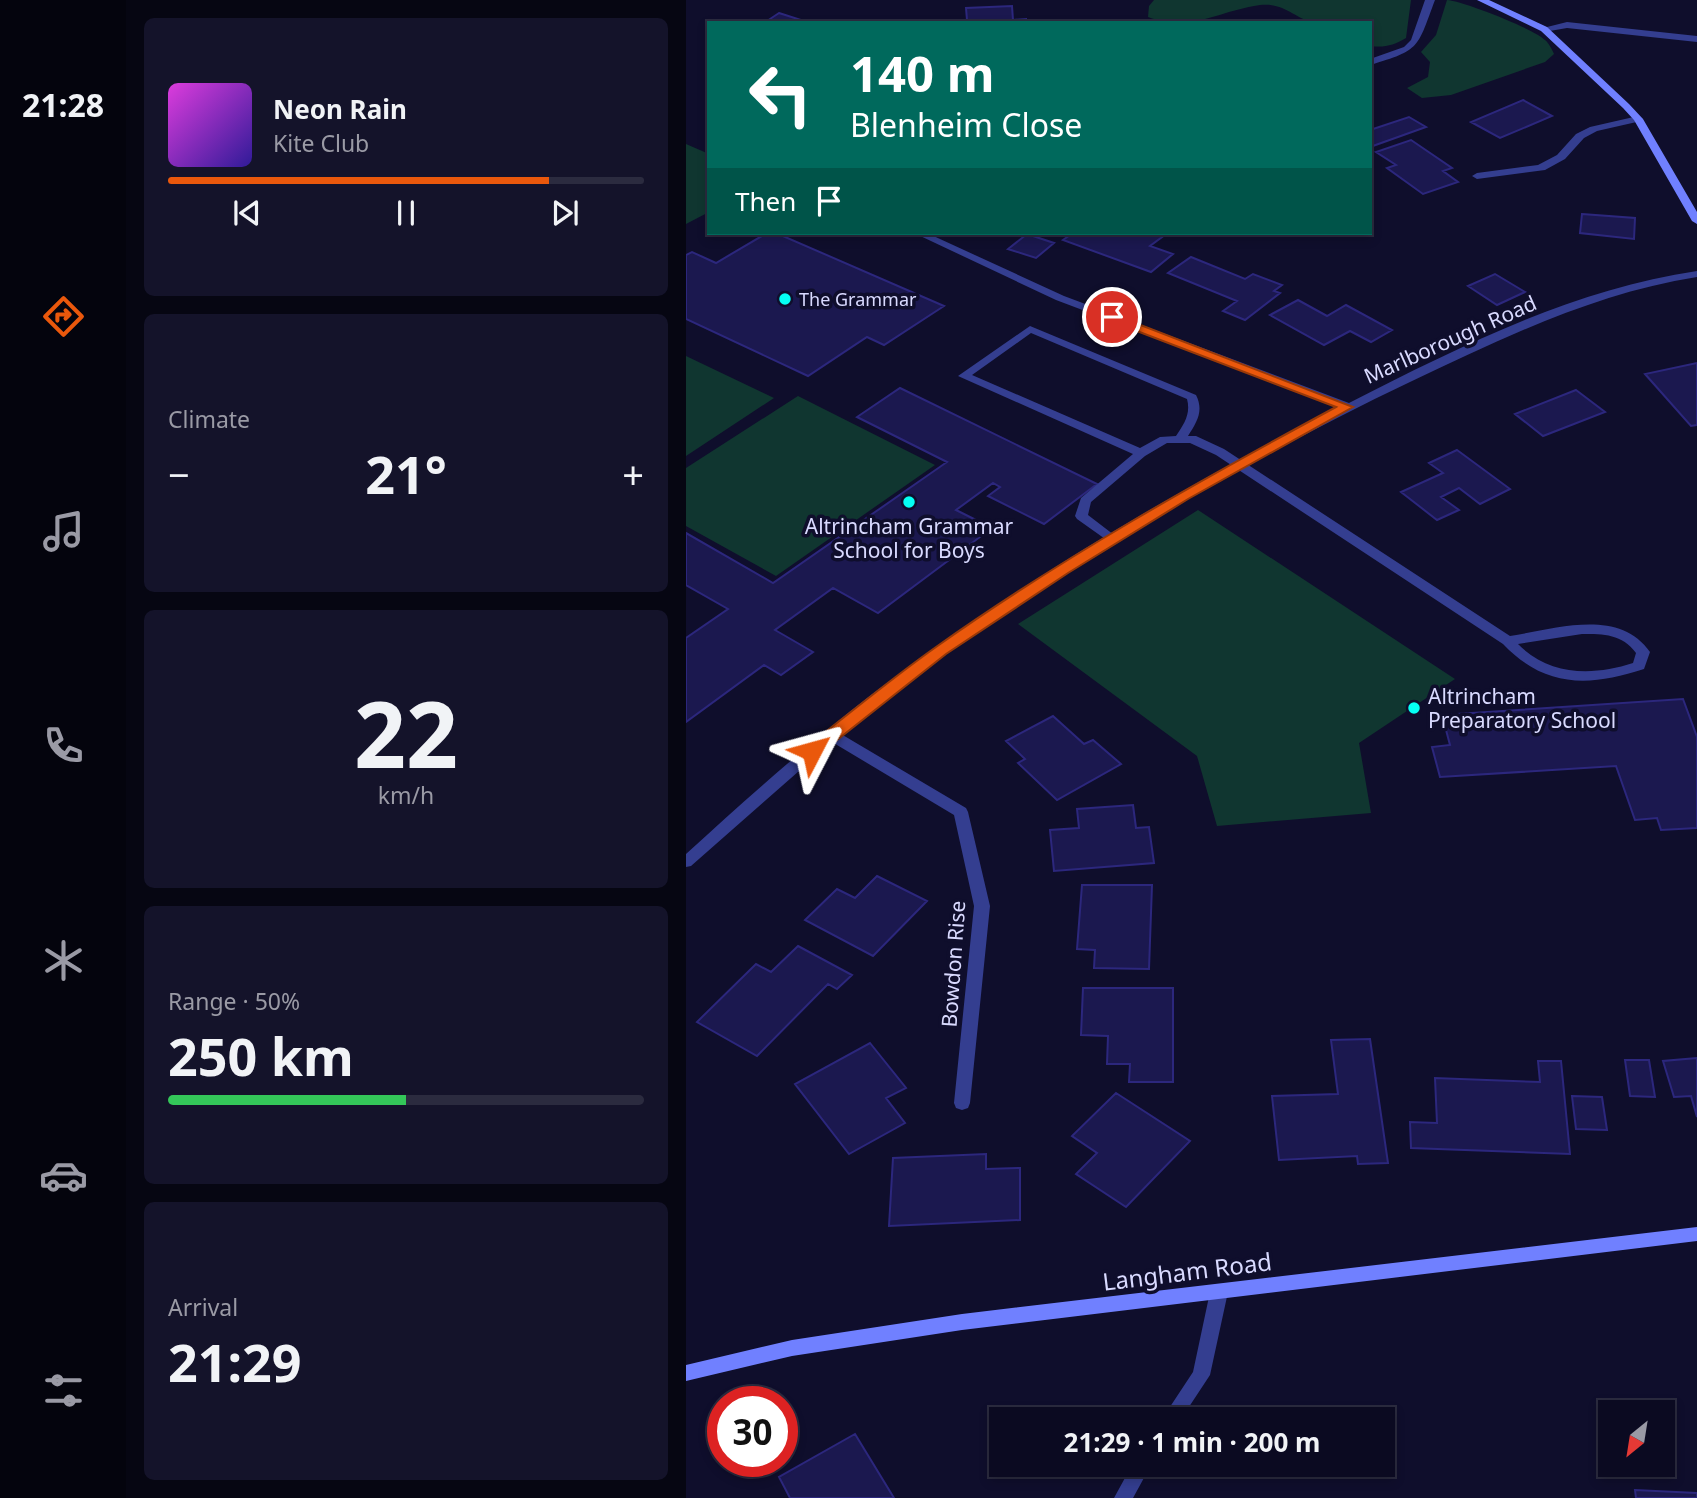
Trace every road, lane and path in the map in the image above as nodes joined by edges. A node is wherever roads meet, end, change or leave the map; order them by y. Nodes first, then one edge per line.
1 (1430, 0) edge
2 (1482, 0) edge
3 (1544, 29) junction
4 (1697, 39) edge
5 (1372, 61) edge
6 (1638, 119) junction
7 (1477, 176) dead end
8 (1697, 221) edge
9 (923, 235) edge
10 (1697, 274) edge
11 (1347, 407) junction
12 (1179, 440) junction
13 (1141, 453) junction
14 (1238, 465) junction
15 (1112, 538) junction
16 (1508, 641) junction
17 (831, 735) junction
18 (686, 862) edge
19 (962, 1103) dead end
20 (1697, 1234) edge
21 (1219, 1292) junction
22 (686, 1373) edge
23 (1179, 1407) edge
24 (1135, 1477) edge
25 (1123, 1498) edge

1 - 5 street
2 - 3 main road
3 - 4 street
3 - 6 main road
6 - 7 street
6 - 8 main road
9 - 11 street
10 - 11 street, Marlborough Road
11 - 14 street, Marlborough Road
12 - 13 street
12 - 13 street
12 - 14 street
13 - 15 street
14 - 15 street, Marlborough Road
14 - 16 street
15 - 17 street, Marlborough Road
16 - 16 street
17 - 18 street, Marlborough Road
17 - 19 street, Bowdon Rise
20 - 21 main road, Langham Road
21 - 22 main road, Langham Road
21 - 23 street
24 - 25 street

